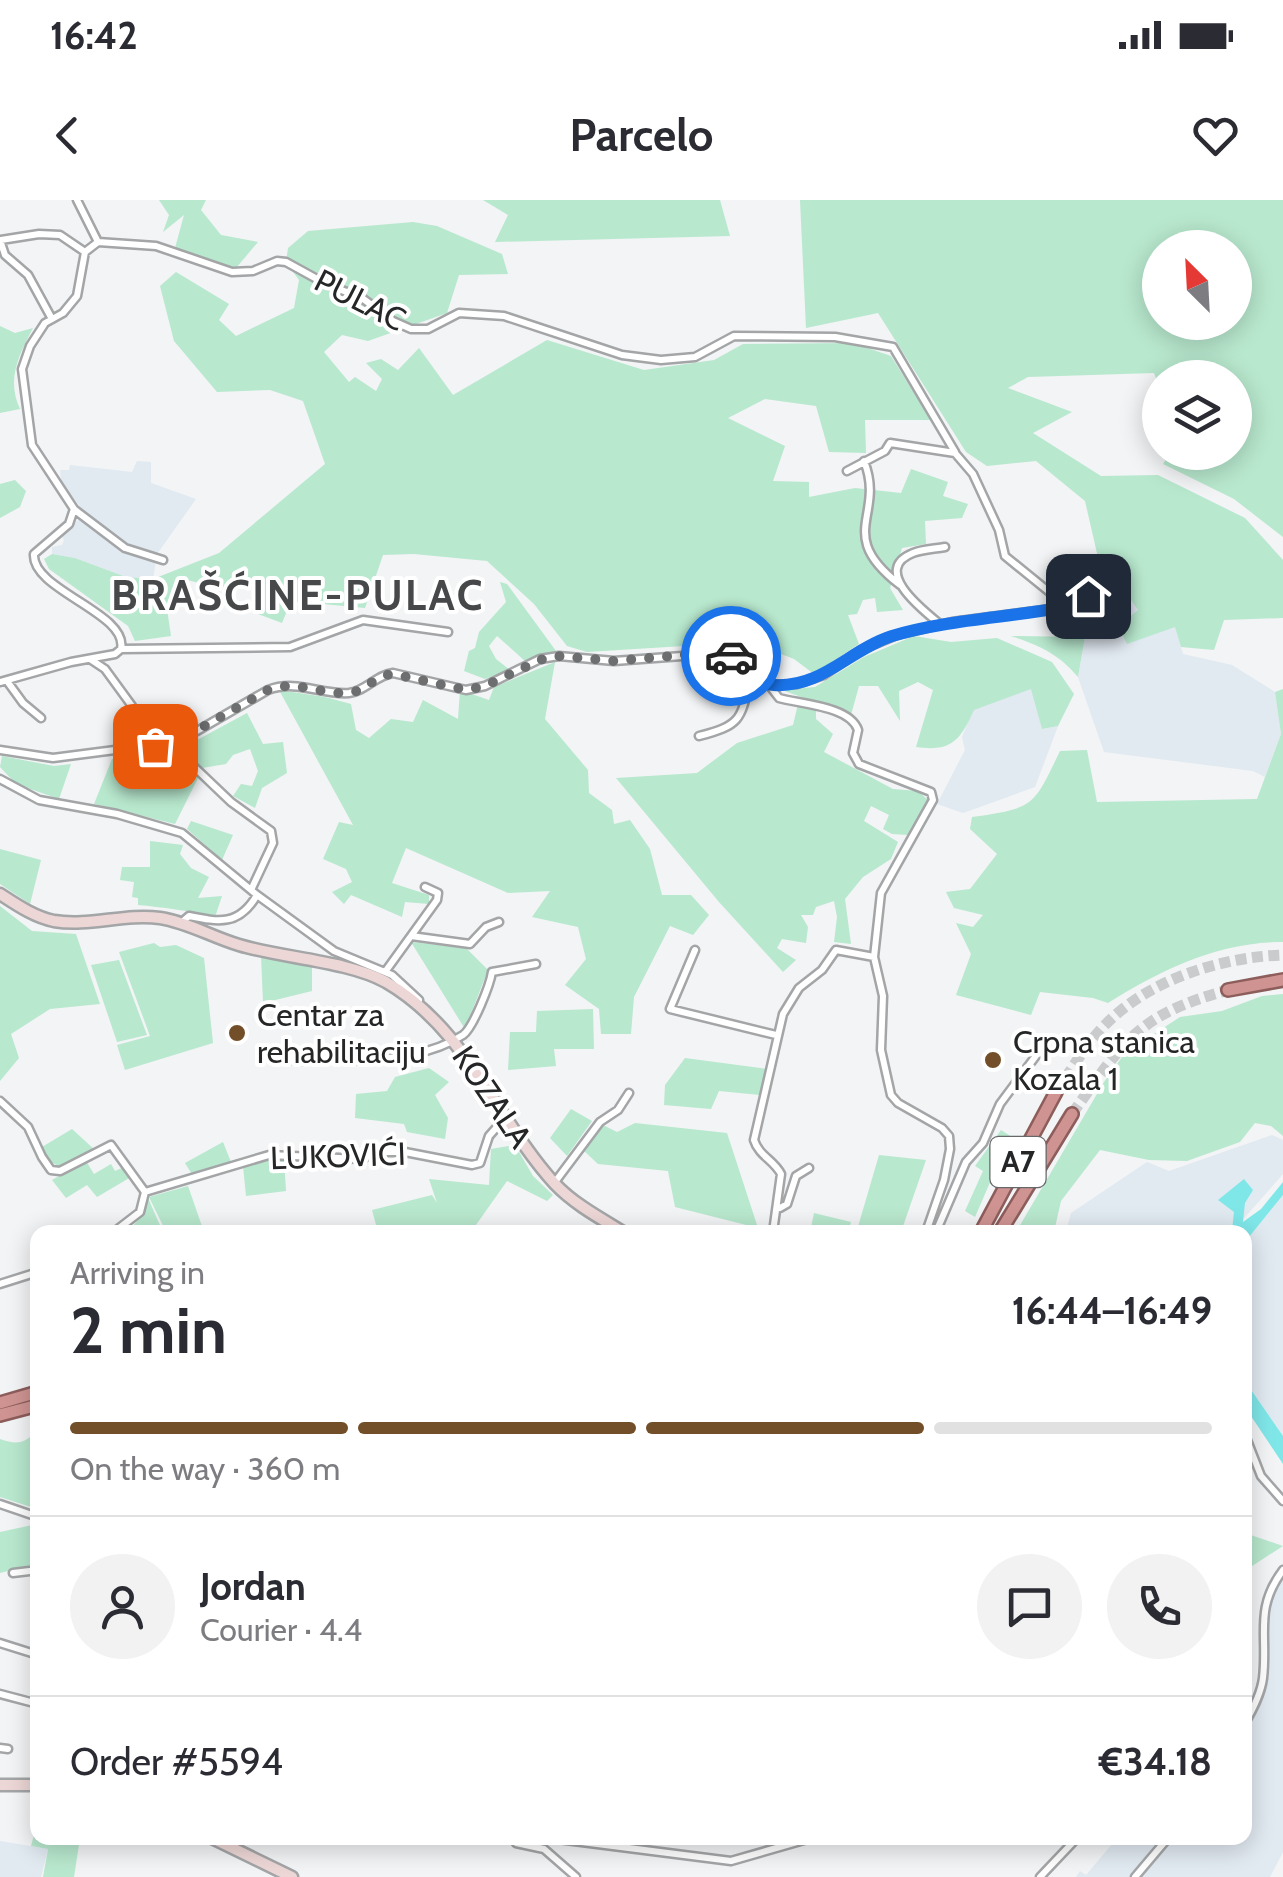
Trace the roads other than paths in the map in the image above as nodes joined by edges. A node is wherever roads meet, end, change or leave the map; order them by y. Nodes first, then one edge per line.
1 (77, 200) edge
2 (0, 240) edge
3 (98, 242) junction
4 (86, 252) junction
5 (52, 319) junction
6 (955, 453) junction
7 (864, 460) junction
8 (847, 471) dead end
9 (74, 509) junction
10 (945, 547) dead end
11 (163, 560) dead end
12 (1078, 562) dead end
13 (900, 585) junction
14 (1059, 608) junction
15 (942, 626) junction
16 (448, 632) dead end
17 (121, 649) junction
18 (90, 658) junction
19 (750, 678) junction
20 (3, 682) edge
21 (769, 685) junction
22 (132, 706) dead end
23 (41, 718) dead end
24 (700, 736) dead end
25 (161, 744) junction
26 (0, 750) edge
27 (0, 778) edge
28 (425, 887) dead end
29 (254, 893) junction
30 (0, 894) edge
31 (500, 922) dead end
32 (181, 923) junction
33 (411, 936) junction
34 (694, 950) dead end
35 (874, 957) junction
36 (536, 964) dead end
37 (386, 972) junction
38 (1283, 980) edge
39 (1228, 990) tunnel mouth
40 (428, 1016) junction
41 (776, 1035) junction
42 (453, 1039) junction
43 (1044, 1045) dead end
44 (351, 1050) dead end
45 (1056, 1092) tunnel mouth
46 (629, 1094) dead end
47 (0, 1101) edge
48 (1072, 1114) tunnel mouth
49 (506, 1118) junction
50 (809, 1168) dead end
51 (554, 1182) junction
52 (145, 1192) junction
53 (778, 1208) junction
54 (123, 1225) edge
55 (612, 1225) edge
56 (774, 1225) edge
57 (928, 1225) edge
58 (939, 1225) edge
59 (985, 1225) edge
60 (1004, 1225) edge
61 (30, 1275) edge
62 (0, 1284) edge
63 (30, 1394) edge
64 (0, 1402) edge
65 (30, 1406) edge
66 (0, 1415) edge
67 (1252, 1451) edge
68 (1283, 1502) edge
69 (0, 1504) edge
70 (30, 1514) edge
71 (1283, 1570) edge
72 (30, 1571) edge
73 (13, 1573) dead end
74 (0, 1643) edge
75 (30, 1653) edge
76 (0, 1694) edge
77 (30, 1702) edge
78 (1252, 1706) edge
79 (0, 1785) edge
80 (30, 1786) edge
81 (226, 1845) edge
82 (525, 1845) edge
83 (619, 1845) edge
84 (788, 1845) edge
85 (1070, 1845) edge
86 (1162, 1845) edge
87 (292, 1877) edge
88 (576, 1877) edge
89 (1040, 1877) edge
90 (1135, 1877) edge

1 - 3 street
2 - 4 street
2 - 5 street
3 - 4 street
3 - 6 street, PULAC
4 - 5 street
5 - 9 street
6 - 7 street
6 - 14 street
7 - 8 street
7 - 13 street
9 - 11 street
9 - 17 street
10 - 13 street
12 - 14 street
13 - 15 street
14 - 15 street
15 - 21 street
16 - 17 street
17 - 18 street
18 - 20 street
18 - 22 street
19 - 21 street
19 - 24 street
19 - 25 street
20 - 23 street
21 - 35 street
25 - 26 street
25 - 29 street
27 - 29 street
28 - 33 street
29 - 32 street, KOZALA
29 - 37 street
30 - 32 main road, KOZALA
31 - 33 street
32 - 40 main road, KOZALA
33 - 37 street
34 - 41 street
35 - 41 street
35 - 57 street
36 - 42 street
37 - 40 street
38 - 39 highway
40 - 42 main road, KOZALA
41 - 53 street
42 - 44 street
42 - 49 main road, KOZALA
43 - 58 street
45 - 59 highway, A7
46 - 51 street
47 - 52 street
48 - 60 highway, A7
49 - 51 main road, KOZALA
49 - 52 street, LUKOVIĆI
50 - 53 street
51 - 55 main road, KOZALA
52 - 54 street
53 - 56 street
61 - 62 street
63 - 64 highway
65 - 66 highway
67 - 68 street
69 - 70 street
71 - 78 street
72 - 73 street
74 - 75 street
76 - 77 street
79 - 80 main road
81 - 87 main road
82 - 88 street
83 - 84 street
85 - 89 street
86 - 90 street

